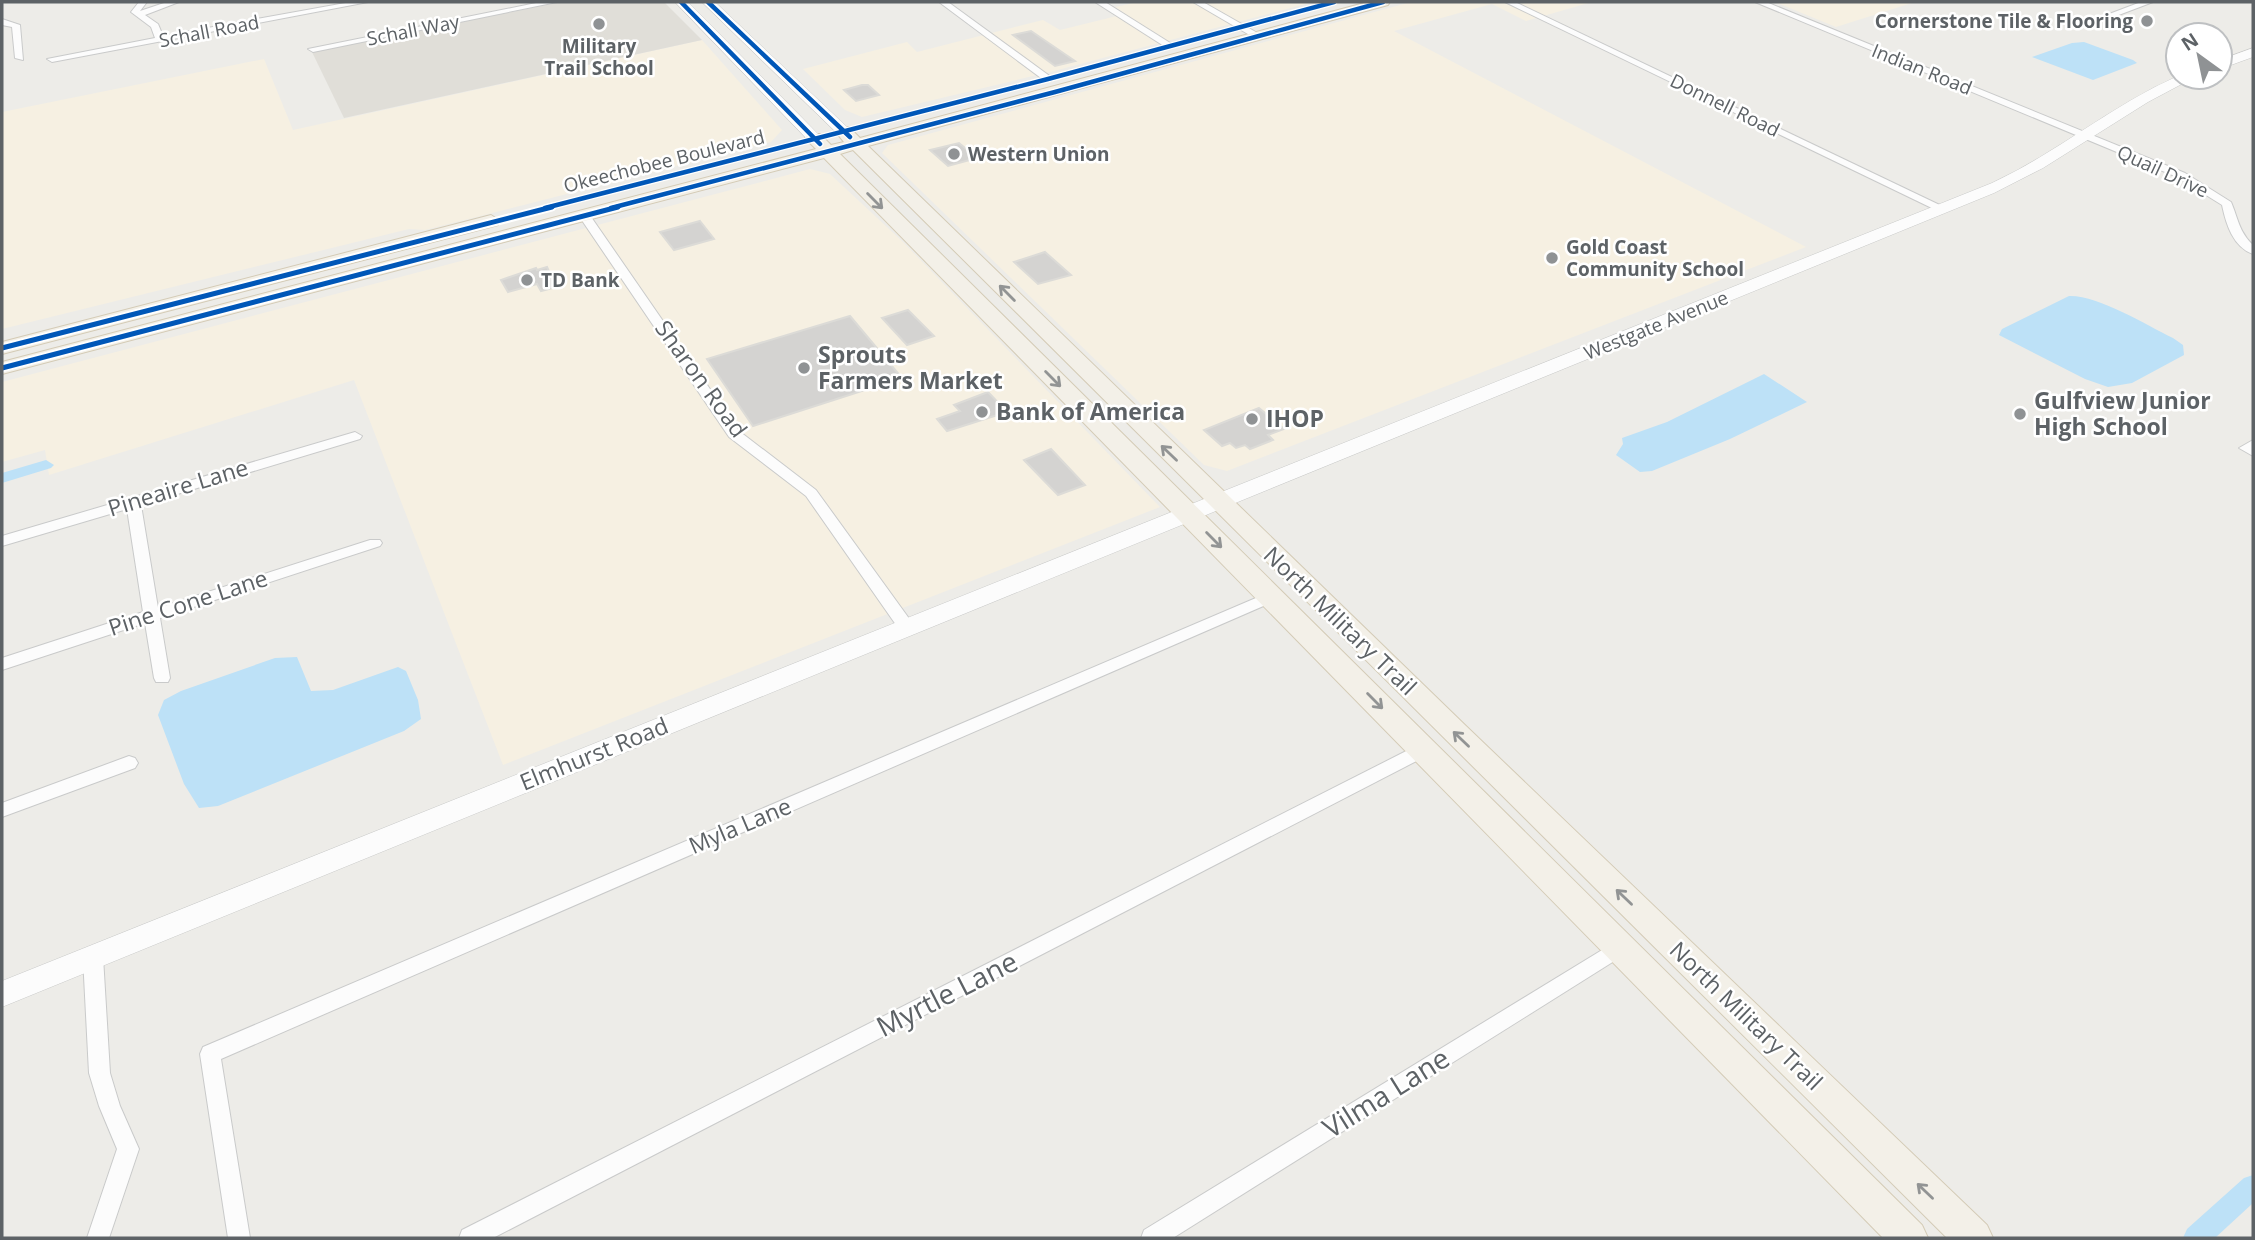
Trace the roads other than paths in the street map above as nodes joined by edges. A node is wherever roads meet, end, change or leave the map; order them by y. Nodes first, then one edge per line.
1 (142, 2) edge
2 (175, 2) edge
3 (364, 2) edge
4 (553, 2) edge
5 (681, 2) edge
6 (708, 2) edge
7 (943, 2) edge
8 (1099, 2) edge
9 (1197, 2) edge
10 (1334, 2) edge
11 (1383, 2) edge
12 (1509, 2) edge
13 (1759, 2) edge
14 (2149, 2) edge
15 (137, 15) junction
16 (2, 22) edge
17 (2084, 26) dead end
18 (1241, 27) junction
19 (1256, 35) junction
20 (160, 40) junction
21 (1170, 46) junction
22 (313, 49) dead end
23 (2253, 52) edge
24 (20, 58) dead end
25 (52, 59) dead end
26 (2234, 59) edge
27 (1048, 79) junction
28 (2164, 86) edge
29 (2084, 136) junction
30 (836, 141) junction
31 (1941, 209) junction
32 (584, 216) junction
33 (2253, 251) edge
34 (396, 255) junction
35 (945, 270) junction
36 (98, 333) junction
37 (1055, 341) junction
38 (2, 348) edge
39 (2, 362) edge
40 (2, 368) edge
41 (355, 436) dead end
42 (2253, 444) edge
43 (2253, 452) edge
44 (1218, 500) junction
45 (133, 502) junction
46 (1187, 513) junction
47 (2, 541) edge
48 (375, 542) dead end
49 (1270, 597) junction
50 (151, 615) junction
51 (907, 628) junction
52 (2, 664) edge
53 (162, 678) dead end
54 (1424, 749) junction
55 (129, 763) dead end
56 (2, 810) edge
57 (1573, 899) junction
58 (1654, 926) junction
59 (1620, 947) junction
60 (93, 957) junction
61 (1690, 962) junction
62 (2, 994) edge
63 (98, 1238) edge
64 (240, 1238) edge
65 (470, 1238) edge
66 (1152, 1238) edge
67 (1909, 1238) edge
68 (1974, 1238) edge

1 - 15 street
2 - 15 street
3 - 20 street, Schall Road
4 - 22 street, Schall Way
5 - 30 street, North Military Trail
6 - 30 street, North Military Trail
7 - 27 street
8 - 21 street
9 - 18 street
10 - 18 main road, Okeechobee Boulevard
11 - 19 main road, Okeechobee Boulevard
12 - 31 street, Donnell Road
13 - 29 street, Indian Road
14 - 17 street
15 - 20 street
16 - 24 street
18 - 19 street
18 - 21 main road, Okeechobee Boulevard
19 - 30 main road, Okeechobee Boulevard
20 - 25 street, Schall Road
21 - 27 main road, Okeechobee Boulevard
23 - 26 street
27 - 30 main road, Okeechobee Boulevard
28 - 29 street, Westgate Avenue
29 - 31 street, Westgate Avenue
29 - 33 street, Quail Drive
30 - 32 main road, Okeechobee Boulevard
30 - 34 main road, Okeechobee Boulevard
30 -> 35 main road, North Military Trail
37 -> 30 main road, North Military Trail
31 - 44 street, Westgate Avenue
32 - 34 main road, Okeechobee Boulevard
32 - 51 street, Sharon Road
34 - 36 main road, Okeechobee Boulevard
35 - 37 main road
35 -> 46 main road, North Military Trail
36 - 38 main road, Okeechobee Boulevard
36 - 39 main road
36 - 40 main road, Okeechobee Boulevard
44 -> 37 main road, North Military Trail
41 - 45 street, Pineaire Lane
42 - 43 street
44 - 46 street, Westgate Avenue
58 -> 44 main road, North Military Trail
45 - 47 street, Pineaire Lane
45 - 50 street
46 -> 49 main road, North Military Trail
46 - 51 street, Elmhurst Road
48 - 50 street, Pine Cone Lane
49 -> 54 main road, North Military Trail
49 - 64 street, Myla Lane
50 - 52 street, Pine Cone Lane
50 - 53 street
51 - 60 street, Elmhurst Road
54 - 57 main road, North Military Trail
54 - 65 street, Myrtle Lane
55 - 56 street
57 - 58 main road
57 - 59 main road, North Military Trail
58 - 61 main road, North Military Trail
59 - 61 main road
59 - 66 street, Vilma Lane
59 - 67 main road, North Military Trail
60 - 62 street, Elmhurst Road
60 - 63 street
68 -> 61 main road, North Military Trail

